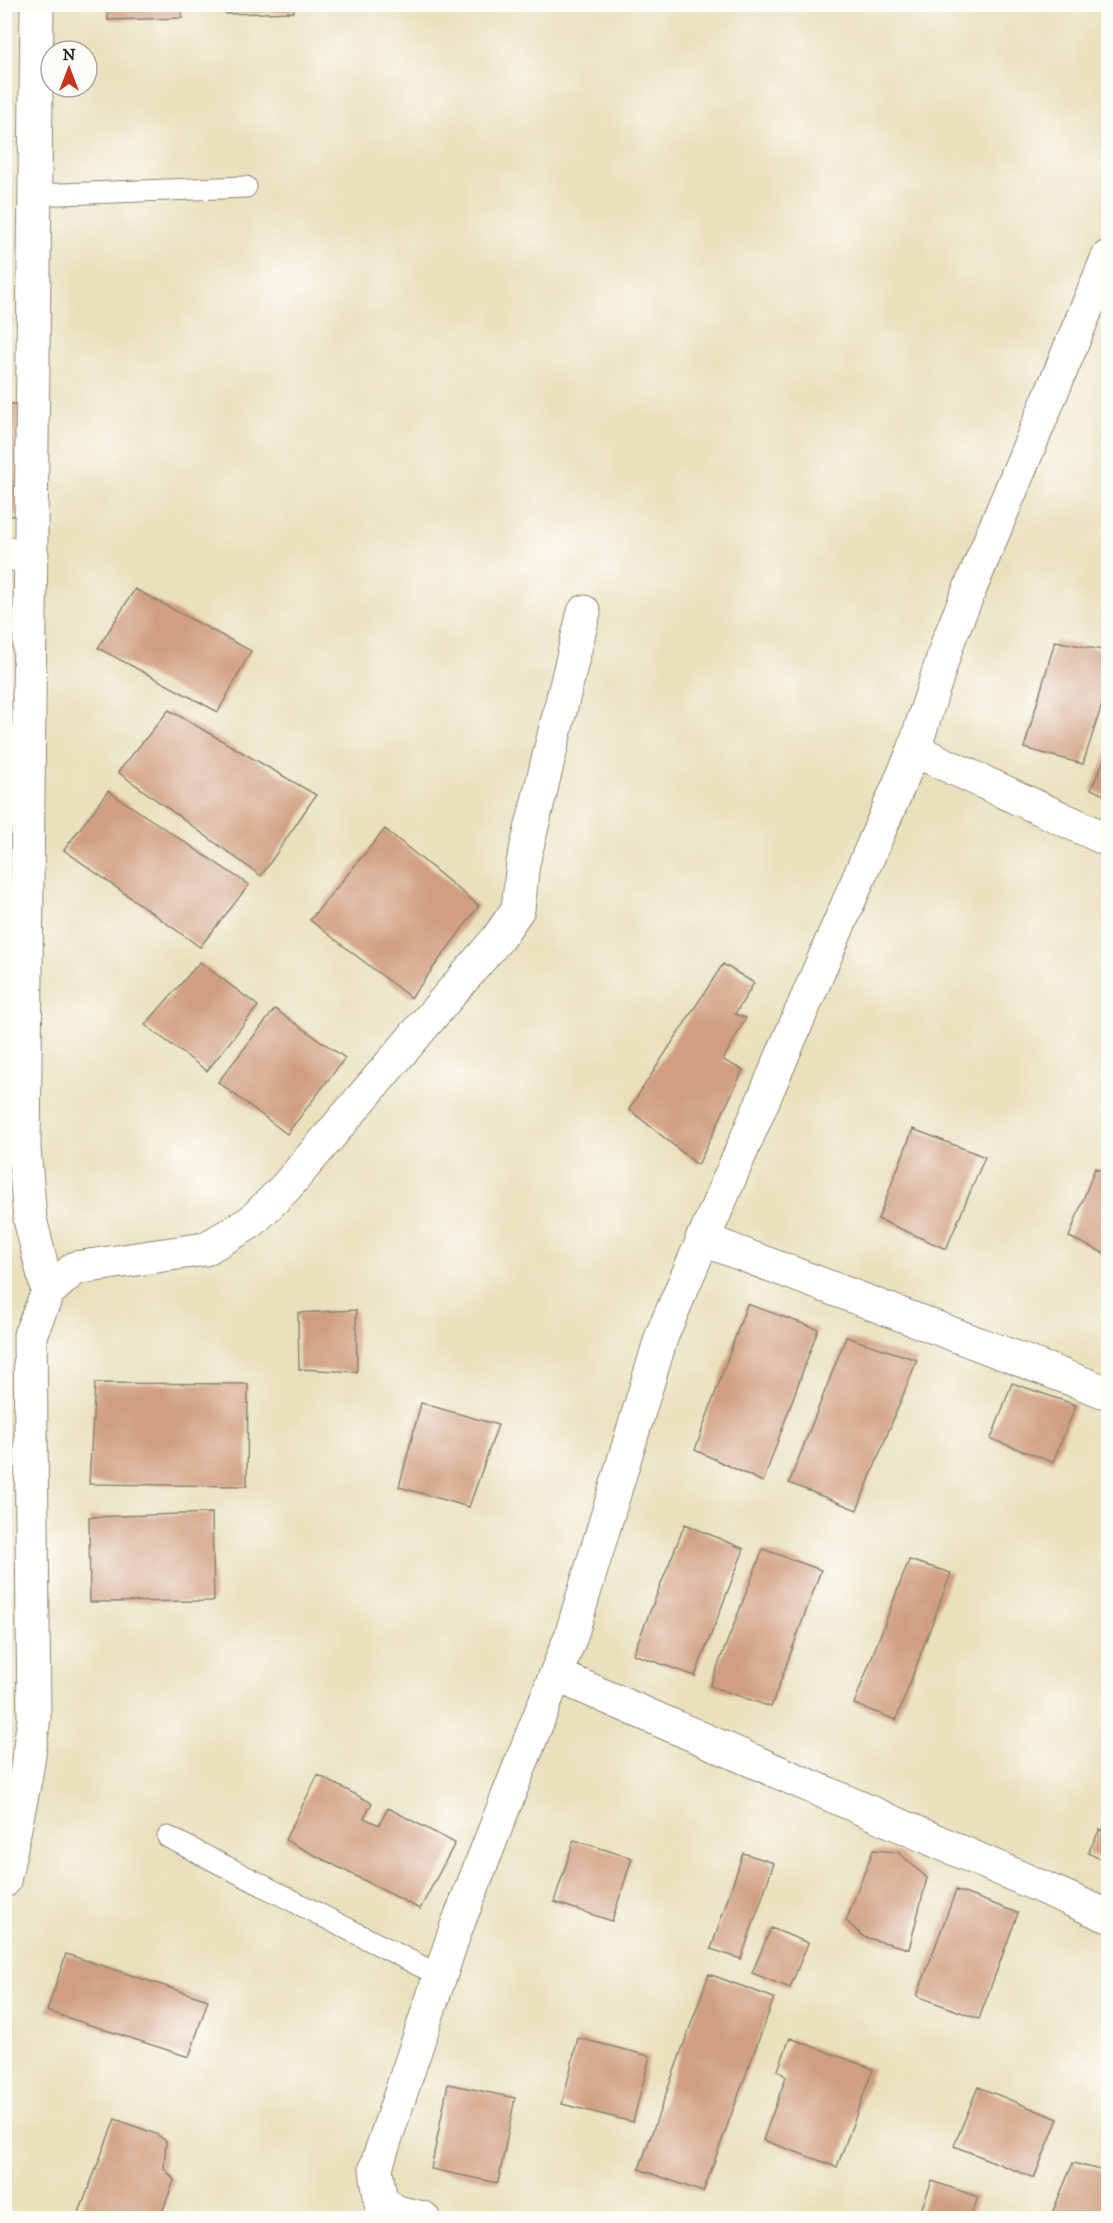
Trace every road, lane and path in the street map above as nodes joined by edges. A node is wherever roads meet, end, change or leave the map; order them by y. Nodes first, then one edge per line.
1 (37, 4) edge
2 (246, 187) dead end
3 (34, 195) junction
4 (1108, 259) edge
5 (18, 555) edge
6 (584, 612) dead end
7 (914, 750) junction
8 (1108, 840) edge
9 (702, 1239) junction
10 (48, 1292) junction
11 (1108, 1393) edge
12 (556, 1675) junction
13 (168, 1837) dead end
14 (4, 1881) edge
15 (1108, 1916) edge
16 (441, 1976) junction
17 (382, 2210) edge
18 (423, 2218) edge

1 - 3 street
2 - 3 lane
3 - 5 street
4 - 7 street
5 - 10 street
6 - 10 street
7 - 8 street
7 - 9 street
9 - 11 street
9 - 12 street
10 - 14 street
12 - 15 street
12 - 16 street
13 - 16 lane
16 - 17 street
17 - 18 street

